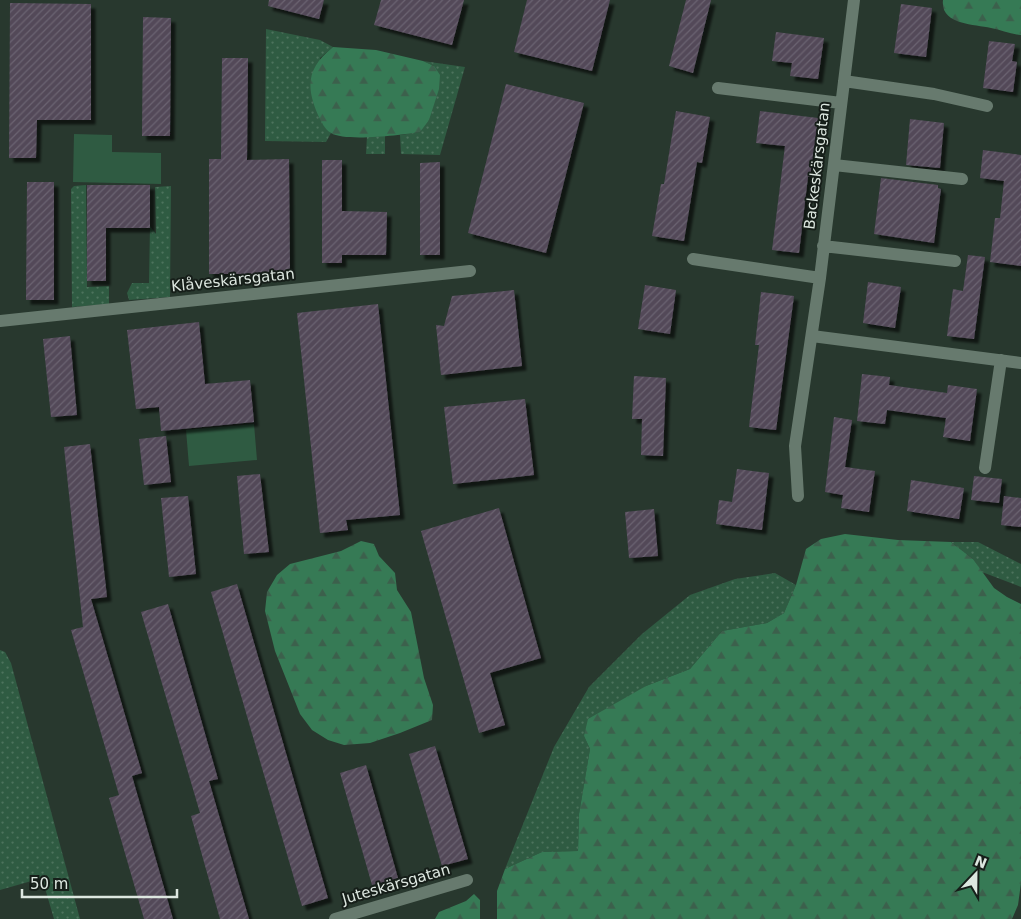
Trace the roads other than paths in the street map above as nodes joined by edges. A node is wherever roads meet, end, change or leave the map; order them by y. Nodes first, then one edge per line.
1 (854, 0) edge
2 (844, 81) junction
3 (718, 88) dead end
4 (841, 103) junction
5 (987, 106) dead end
6 (834, 165) junction
7 (962, 179) dead end
8 (823, 246) junction
9 (693, 259) dead end
10 (956, 261) dead end
11 (470, 271) dead end
12 (820, 278) junction
13 (0, 321) edge
14 (812, 336) junction
15 (1001, 360) junction
16 (1021, 363) edge
17 (985, 468) dead end
18 (798, 496) dead end
19 (467, 880) dead end
20 (335, 919) edge

1 - 2 street, Backeskärsgatan
2 - 4 street, Backeskärsgatan
2 - 5 street
3 - 4 street
4 - 6 street, Backeskärsgatan
6 - 7 street
6 - 8 street, Backeskärsgatan
8 - 10 street
8 - 12 street, Backeskärsgatan
9 - 12 street
11 - 13 street, Klåveskärsgatan
12 - 14 street, Backeskärsgatan
14 - 15 street
14 - 18 street, Backeskärsgatan
15 - 16 street
15 - 17 street
19 - 20 street, Juteskärsgatan

